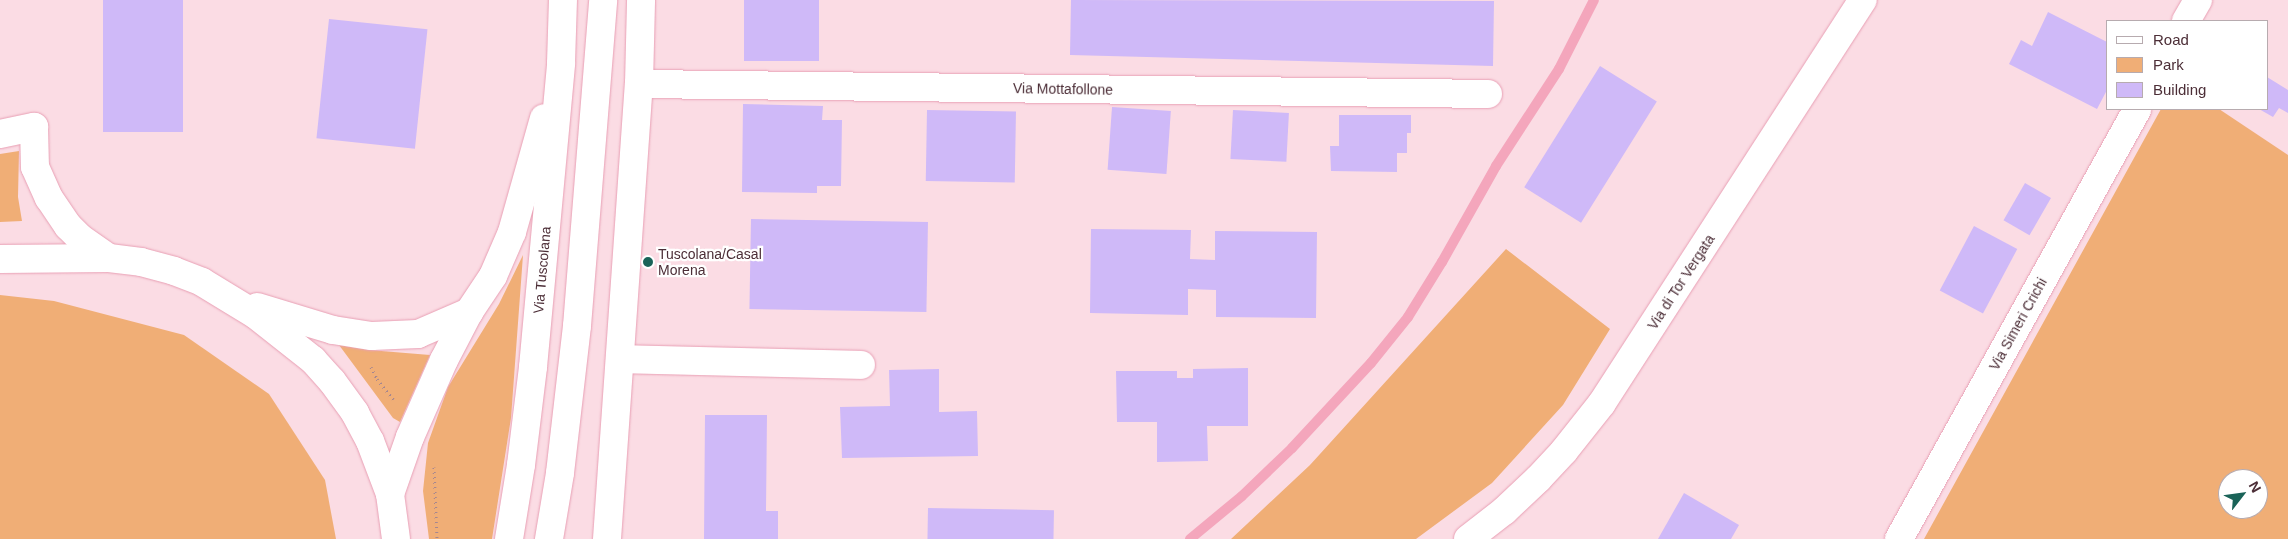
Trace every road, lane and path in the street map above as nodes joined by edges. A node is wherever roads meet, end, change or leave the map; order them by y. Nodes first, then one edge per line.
1 (563, 0) edge
2 (603, 0) edge
3 (641, 0) edge
4 (1863, 0) edge
5 (2198, 0) edge
6 (2187, 20) edge
7 (561, 63) junction
8 (639, 84) junction
9 (1488, 94) dead end
10 (2136, 110) edge
11 (0, 134) edge
12 (109, 258) junction
13 (0, 259) edge
14 (232, 299) junction
15 (469, 312) junction
16 (620, 359) junction
17 (861, 365) dead end
18 (390, 494) junction
19 (396, 539) edge
20 (509, 539) edge
21 (549, 539) edge
22 (607, 539) edge
23 (1468, 539) edge
24 (1899, 539) edge

1 - 7 main road, Via Tuscolana
2 - 21 main road
3 - 8 main road
4 - 23 main road, Via di Tor Vergata
5 - 6 main road
7 - 15 main road
7 - 20 main road, Via Tuscolana
8 - 9 main road, Via Mottafollone
8 - 16 main road
10 - 24 main road, Via Simeri Crichi
11 - 12 main road
12 - 13 main road
12 - 14 main road
14 - 15 main road
14 - 18 main road
15 - 18 main road
16 - 17 main road
16 - 22 main road
18 - 19 main road

